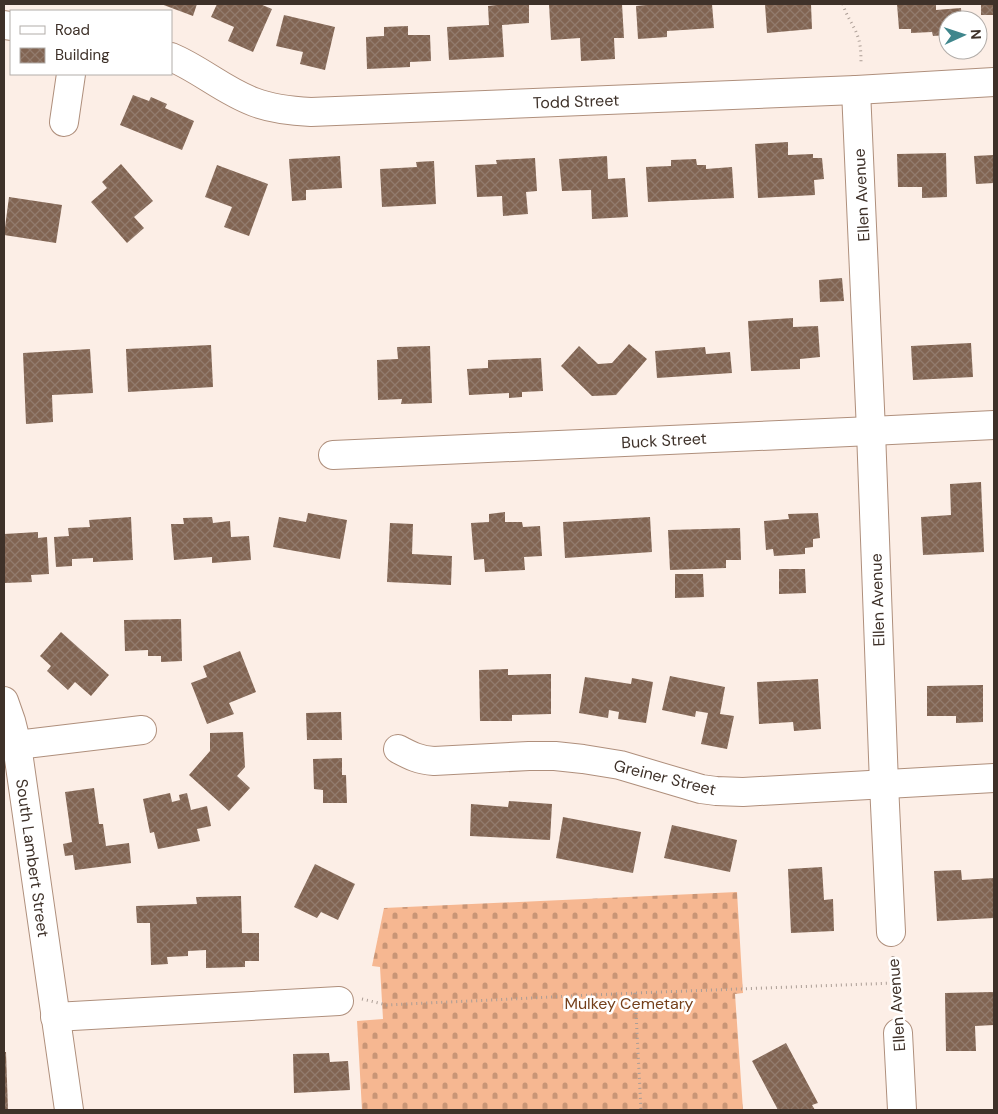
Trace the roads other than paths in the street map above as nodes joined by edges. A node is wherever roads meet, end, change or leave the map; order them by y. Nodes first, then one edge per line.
1 (172, 57) edge
2 (71, 75) edge
3 (859, 81) junction
4 (994, 82) edge
5 (64, 122) dead end
6 (994, 425) edge
7 (871, 431) junction
8 (333, 455) dead end
9 (4, 701) edge
10 (142, 730) dead end
11 (17, 745) junction
12 (398, 749) dead end
13 (994, 778) edge
14 (884, 784) junction
15 (891, 932) road end
16 (339, 1001) road end
17 (56, 1017) junction
18 (898, 1033) road end
19 (68, 1110) edge
20 (902, 1110) edge

1 - 3 street, Todd Street
2 - 5 street
3 - 4 street, Todd Street
3 - 7 street, Ellen Avenue
6 - 7 street, Buck Street
7 - 8 street, Buck Street
7 - 14 street, Ellen Avenue
9 - 11 street, South Lambert Street
10 - 11 street
11 - 17 street, South Lambert Street
12 - 14 street, Greiner Street
13 - 14 street, Greiner Street
14 - 15 street, Ellen Avenue
16 - 17 street
17 - 19 street, South Lambert Street
18 - 20 street, Ellen Avenue

